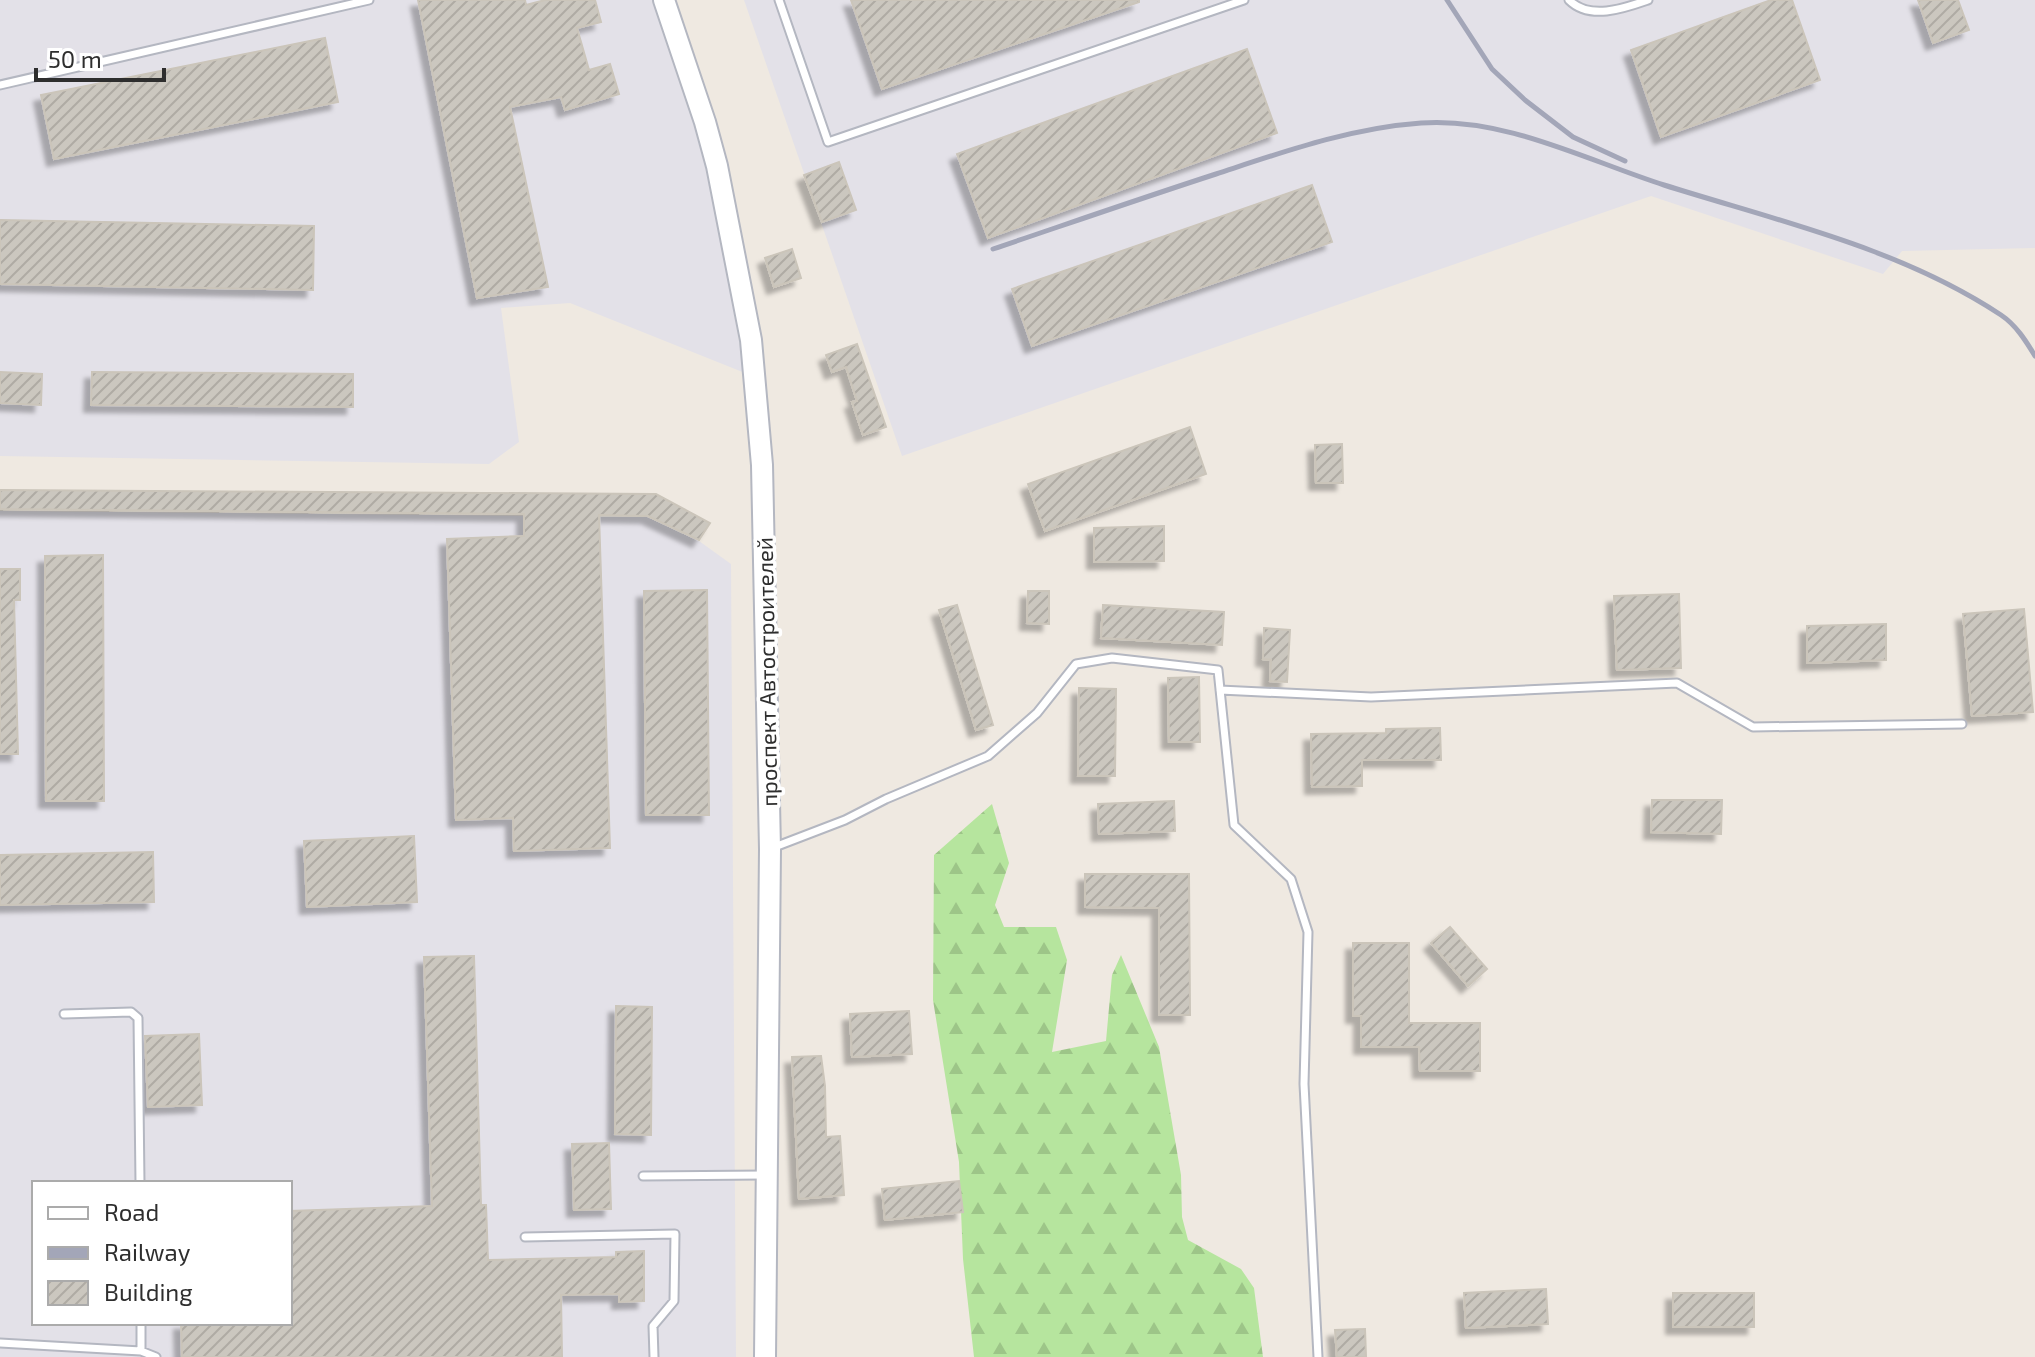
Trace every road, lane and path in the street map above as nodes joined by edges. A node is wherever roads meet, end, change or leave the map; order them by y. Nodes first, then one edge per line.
1 (369, 0) edge
2 (664, 0) edge
3 (779, 0) edge
4 (1244, 0) edge
5 (1569, 0) edge
6 (1648, 0) edge
7 (0, 85) edge
8 (1220, 690) junction
9 (1962, 724) dead end
10 (770, 849) junction
11 (64, 1014) dead end
12 (767, 1175) junction
13 (643, 1176) dead end
14 (140, 1181) edge
15 (525, 1237) dead end
16 (141, 1325) edge
17 (0, 1343) edge
18 (141, 1351) junction
19 (156, 1357) edge
20 (654, 1357) edge
21 (765, 1357) edge
22 (1318, 1357) edge

1 - 7 lane
2 - 10 main road, проспект Автостроителей
3 - 4 lane
5 - 6 lane
8 - 9 lane
8 - 10 lane
8 - 22 lane
10 - 12 main road, проспект Автостроителей
11 - 14 lane
12 - 13 lane
12 - 21 main road, проспект Автостроителей
15 - 20 lane
16 - 18 lane
17 - 18 lane
18 - 19 lane

